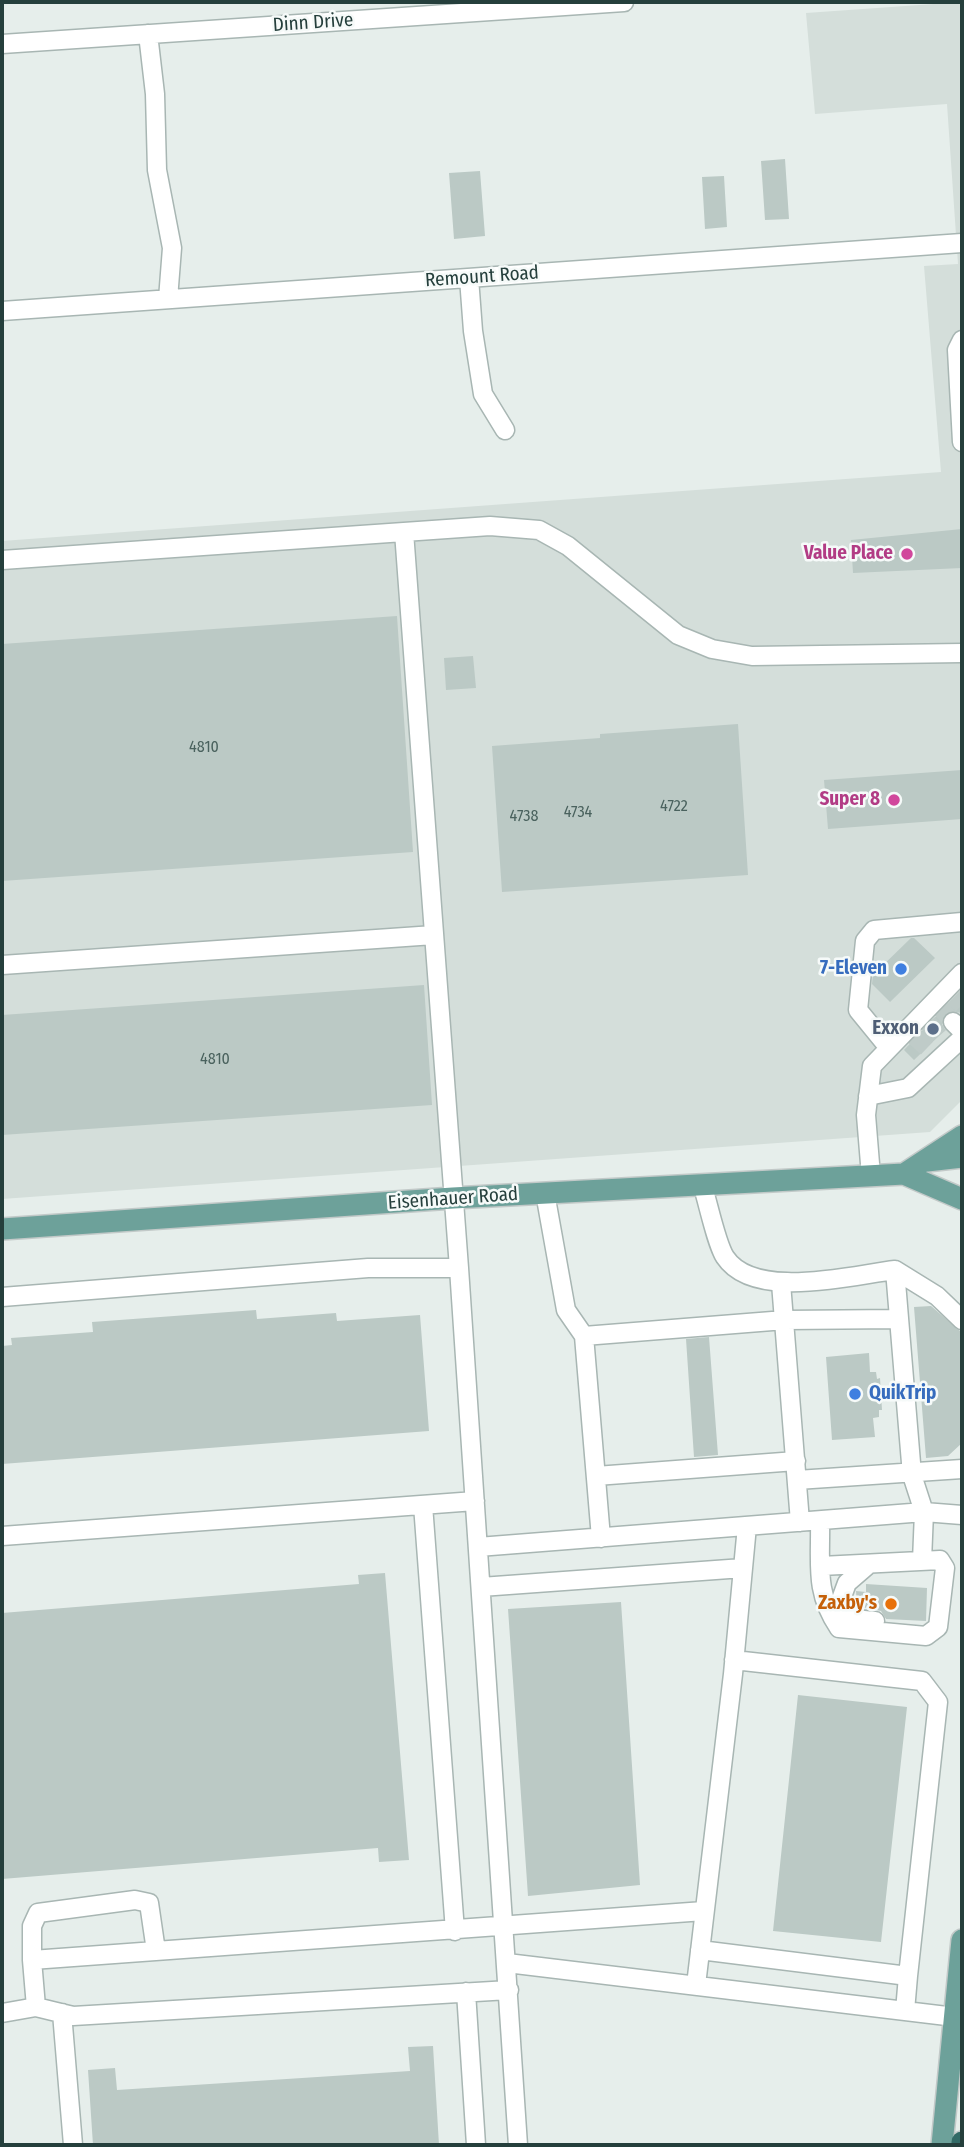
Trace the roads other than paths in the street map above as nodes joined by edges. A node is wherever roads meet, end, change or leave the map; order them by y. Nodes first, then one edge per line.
1 (624, 2) edge
2 (148, 34) junction
3 (2, 44) edge
4 (962, 243) edge
5 (469, 278) junction
6 (169, 299) junction
7 (2, 311) edge
8 (962, 340) edge
9 (505, 430) dead end
10 (962, 442) edge
11 (404, 532) junction
12 (2, 560) edge
13 (962, 653) edge
14 (960, 919) edge
15 (434, 934) junction
16 (2, 965) edge
17 (962, 975) edge
18 (939, 1025) edge
19 (889, 1048) junction
20 (868, 1096) junction
21 (962, 1136) edge
22 (962, 1157) edge
23 (913, 1168) junction
24 (871, 1176) junction
25 (962, 1183) edge
26 (702, 1184) junction
27 (931, 1185) junction
28 (545, 1193) junction
29 (453, 1198) junction
30 (962, 1199) edge
31 (2, 1229) edge
32 (459, 1268) junction
33 (895, 1270) junction
34 (781, 1283) junction
35 (2, 1297) edge
36 (899, 1319) junction
37 (785, 1320) junction
38 (962, 1320) edge
39 (584, 1336) junction
40 (796, 1461) junction
41 (962, 1469) edge
42 (912, 1475) junction
43 (596, 1476) junction
44 (797, 1480) junction
45 (474, 1501) junction
46 (424, 1505) junction
47 (924, 1512) junction
48 (962, 1515) edge
49 (820, 1521) junction
50 (800, 1522) junction
51 (747, 1526) junction
52 (2, 1536) edge
53 (601, 1538) junction
54 (478, 1547) junction
55 (922, 1561) junction
56 (869, 1564) junction
57 (821, 1566) junction
58 (743, 1568) junction
59 (481, 1587) junction
60 (938, 1627) junction
61 (734, 1660) junction
62 (704, 1911) junction
63 (505, 1927) junction
64 (455, 1931) junction
65 (962, 1940) edge
66 (700, 1950) junction
67 (156, 1951) junction
68 (33, 1959) junction
69 (507, 1963) junction
70 (908, 1976) junction
71 (696, 1985) junction
72 (509, 1990) junction
73 (466, 1992) junction
74 (36, 2007) junction
75 (905, 2011) junction
76 (2, 2013) edge
77 (62, 2014) junction
78 (955, 2017) junction
79 (73, 2145) edge
80 (476, 2145) edge
81 (518, 2145) edge
82 (942, 2145) edge

1 - 2 street, Dinn Drive
2 - 3 street, Dinn Drive
2 - 6 street
4 - 5 street, Remount Road
5 - 6 street, Remount Road
5 - 9 street
6 - 7 street, Remount Road
8 - 10 street
11 - 12 street
11 - 13 street
11 - 15 street
14 - 19 street
15 - 16 street
15 - 29 street
17 - 18 street
18 - 19 street
18 - 20 street
19 - 20 street
20 - 24 street
21 - 23 main road
22 - 23 main road, Eisenhauer Road
23 - 24 main road, Eisenhauer Road
23 - 27 main road, Eisenhauer Road
24 - 26 main road, Eisenhauer Road
25 - 27 main road, Eisenhauer Road
26 - 28 main road, Eisenhauer Road
26 - 34 street
27 - 30 main road
28 - 29 main road, Eisenhauer Road
28 - 39 street
29 - 31 main road, Eisenhauer Road
29 - 32 street
32 - 35 street
32 - 45 street
33 - 34 street
33 - 36 street
33 - 38 street
34 - 37 street
36 - 37 street
36 - 42 street
37 - 39 street
37 - 40 street
39 - 43 street
40 - 43 street
40 - 44 street
41 - 42 street
42 - 44 street
42 - 47 street
43 - 53 street
44 - 50 street
45 - 46 street
45 - 54 street
46 - 52 street
46 - 64 street
47 - 48 street
47 - 49 street
47 - 55 street
49 - 50 street
49 - 57 street
50 - 51 street
51 - 53 street
51 - 58 street
53 - 54 street
54 - 59 street
55 - 56 street
55 - 60 street
56 - 57 street
56 - 60 street
57 - 60 street
58 - 59 street
58 - 61 street
59 - 63 street
61 - 62 street
61 - 70 street
62 - 63 street
62 - 66 street
63 - 64 street
63 - 69 street
64 - 67 street
65 - 78 main road
66 - 70 street
66 - 71 street
67 - 68 street
67 - 68 street
68 - 74 street
69 - 71 street
69 - 72 street
70 - 75 street
71 - 75 street
72 - 73 street
72 - 81 street
73 - 77 street
73 - 80 street
74 - 76 street
74 - 77 street
75 - 78 street
77 - 79 street
78 - 82 main road

